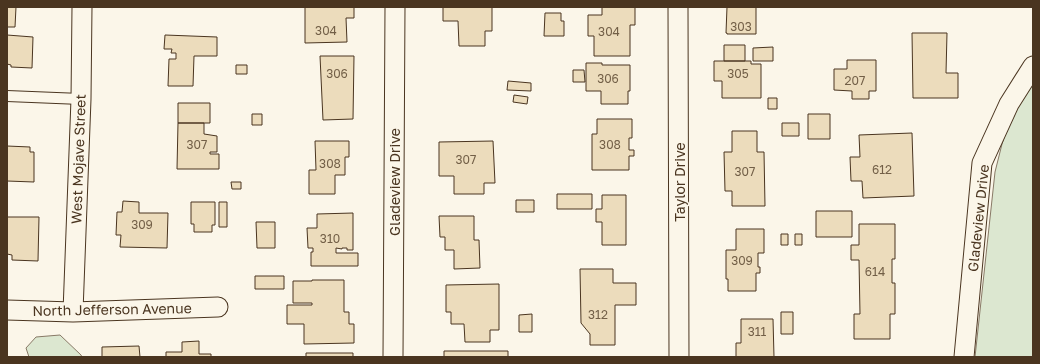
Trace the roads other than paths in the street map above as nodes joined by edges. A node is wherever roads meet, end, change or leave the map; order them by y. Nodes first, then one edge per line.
1 (82, 7) edge
2 (394, 7) edge
3 (678, 7) edge
4 (1033, 66) edge
5 (7, 96) edge
6 (81, 99) junction
7 (218, 307) dead end
8 (7, 310) edge
9 (73, 312) junction
10 (393, 357) edge
11 (679, 357) edge
12 (964, 357) edge

1 - 6 street, West Mojave Street
2 - 10 street, Gladeview Drive
3 - 11 street, Taylor Drive
4 - 12 street, Gladeview Drive
5 - 6 lane
6 - 9 street, West Mojave Street
7 - 9 street, North Jefferson Avenue
8 - 9 street, North Jefferson Avenue

